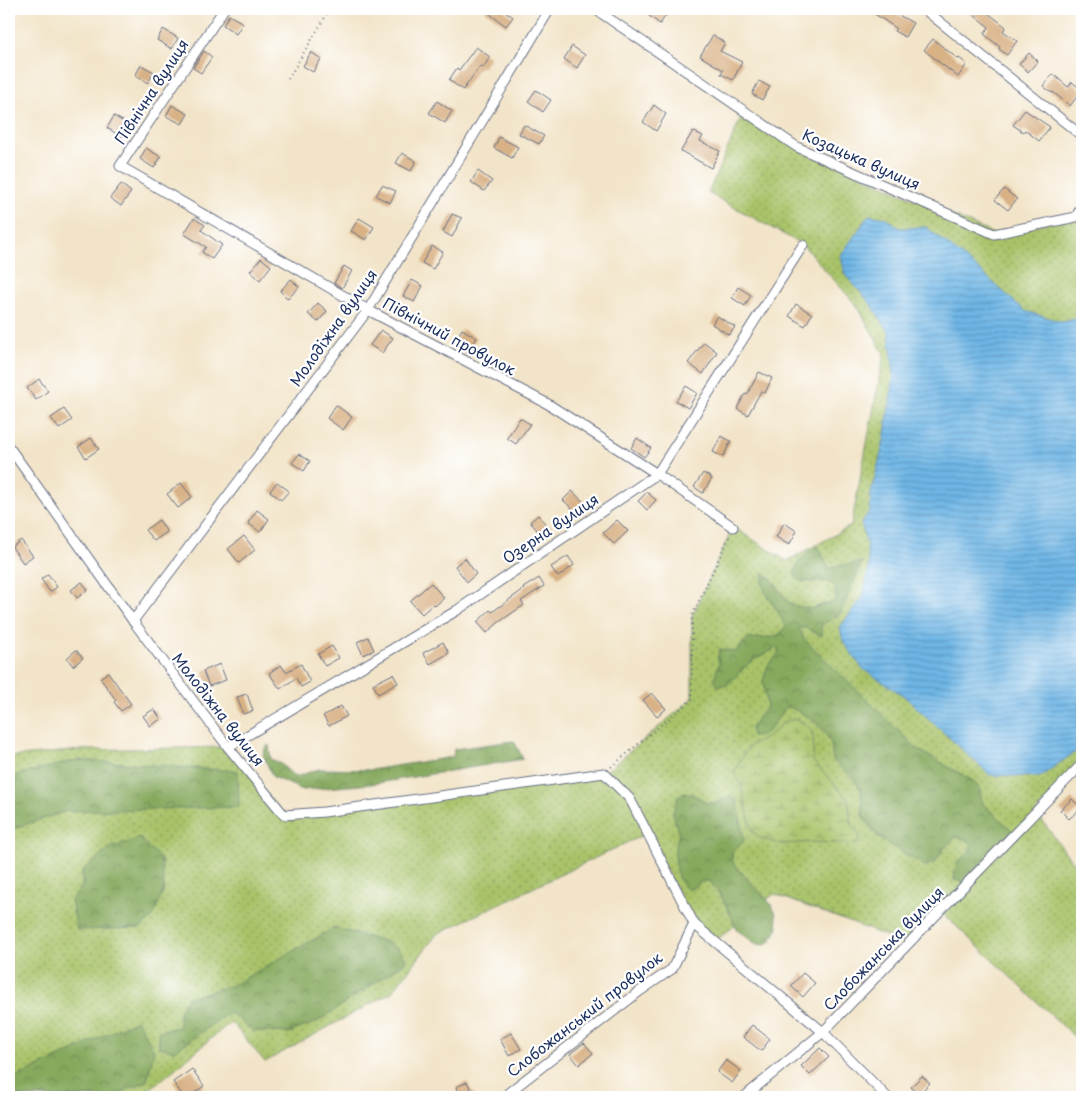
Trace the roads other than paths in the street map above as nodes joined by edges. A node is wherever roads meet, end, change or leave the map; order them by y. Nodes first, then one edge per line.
1 (224, 9) edge
2 (550, 9) edge
3 (595, 9) edge
4 (924, 9) edge
5 (1082, 136) edge
6 (120, 166) joint
7 (1082, 206) edge
8 (803, 245) dead end
9 (368, 310) junction
10 (9, 447) edge
11 (657, 474) junction
12 (733, 527) road end
13 (132, 621) junction
14 (228, 747) junction
15 (1082, 764) edge
16 (694, 924) junction
17 (823, 1032) junction
18 (503, 1097) edge
19 (744, 1097) edge
20 (887, 1097) edge

1 - 6 street, Північна вулиця
2 - 9 street, Молодіжна вулиця
3 - 7 street, Козацька вулиця
4 - 5 street
6 - 9 street, Північний провулок
8 - 11 street, Озерна вулиця
9 - 11 street, Північний провулок
9 - 13 street, Молодіжна вулиця
10 - 13 street, Молодіжна вулиця
11 - 12 street, Північний провулок
11 - 14 street, Озерна вулиця
13 - 14 street, Молодіжна вулиця
14 - 16 street, Молодіжна вулиця
15 - 17 street, Слобожанська вулиця
16 - 17 street
16 - 18 street, Слобожанський провулок
17 - 19 street, Слобожанська вулиця
17 - 20 street

